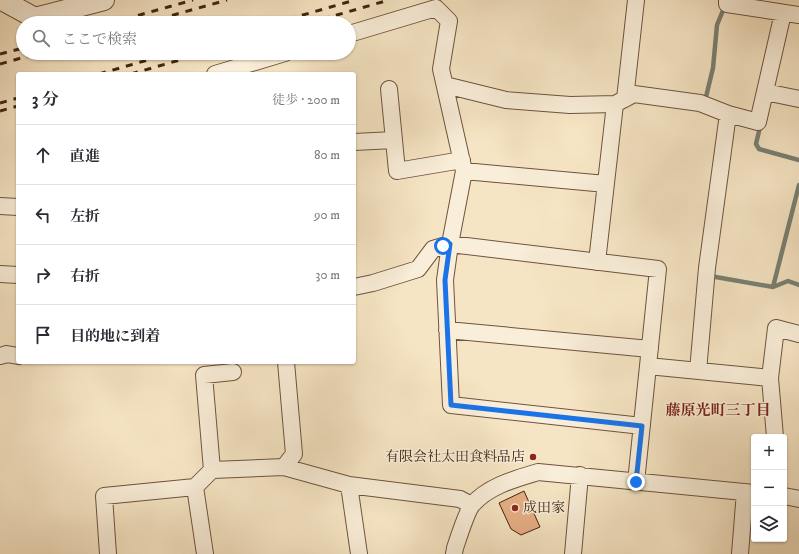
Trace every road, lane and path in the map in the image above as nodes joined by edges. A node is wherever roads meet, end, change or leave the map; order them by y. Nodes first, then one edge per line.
1 (2, 0) edge
2 (104, 0) edge
3 (636, 0) edge
4 (727, 0) edge
5 (783, 14) junction
6 (799, 15) edge
7 (31, 16) edge
8 (43, 16) edge
9 (356, 32) edge
10 (262, 60) edge
11 (221, 72) edge
12 (445, 85) junction
13 (389, 89) dead end
14 (765, 92) junction
15 (799, 99) edge
16 (620, 101) junction
17 (728, 114) junction
18 (394, 140) junction
19 (356, 142) edge
20 (463, 166) junction
21 (606, 184) junction
22 (0, 206) edge
23 (16, 207) edge
24 (450, 244) junction
25 (598, 262) junction
26 (0, 274) edge
27 (16, 275) edge
28 (356, 287) edge
29 (447, 330) junction
30 (799, 334) edge
31 (650, 350) junction
32 (0, 356) edge
33 (16, 356) edge
34 (286, 364) edge
35 (648, 366) junction
36 (698, 371) junction
37 (233, 372) dead end
38 (770, 378) junction
39 (642, 426) junction
40 (775, 434) edge
41 (284, 467) junction
42 (212, 470) junction
43 (580, 475) junction
44 (636, 482) junction
45 (349, 485) junction
46 (195, 487) junction
47 (750, 493) edge
48 (787, 497) edge
49 (799, 500) edge
50 (471, 506) junction
51 (108, 554) edge
52 (205, 554) edge
53 (359, 554) edge
54 (454, 554) edge
55 (573, 554) edge
56 (740, 554) edge

1 - 7 street
2 - 8 street
3 - 16 street
4 - 5 street
5 - 6 street
5 - 14 street
9 - 12 street
10 - 11 street
12 - 16 street
12 - 20 street
13 - 18 street
14 - 15 street
14 - 17 street
16 - 17 street
16 - 21 street
17 - 36 street
18 - 19 street
18 - 20 street
20 - 21 street
20 - 24 street
21 - 25 street
22 - 23 street
24 - 25 street
24 - 28 street
24 - 29 street
25 - 31 street
26 - 27 street
29 - 31 street
29 - 39 street
30 - 38 street
31 - 35 street
32 - 33 street
34 - 41 street
35 - 36 street
35 - 39 street
36 - 38 street
37 - 42 street
38 - 40 street
39 - 44 street
41 - 42 street
41 - 45 street
42 - 46 street
43 - 44 street
43 - 50 street
43 - 55 street
44 - 47 street
45 - 50 street
45 - 53 street
46 - 51 street
46 - 52 street
47 - 56 street
48 - 49 street
50 - 54 street

